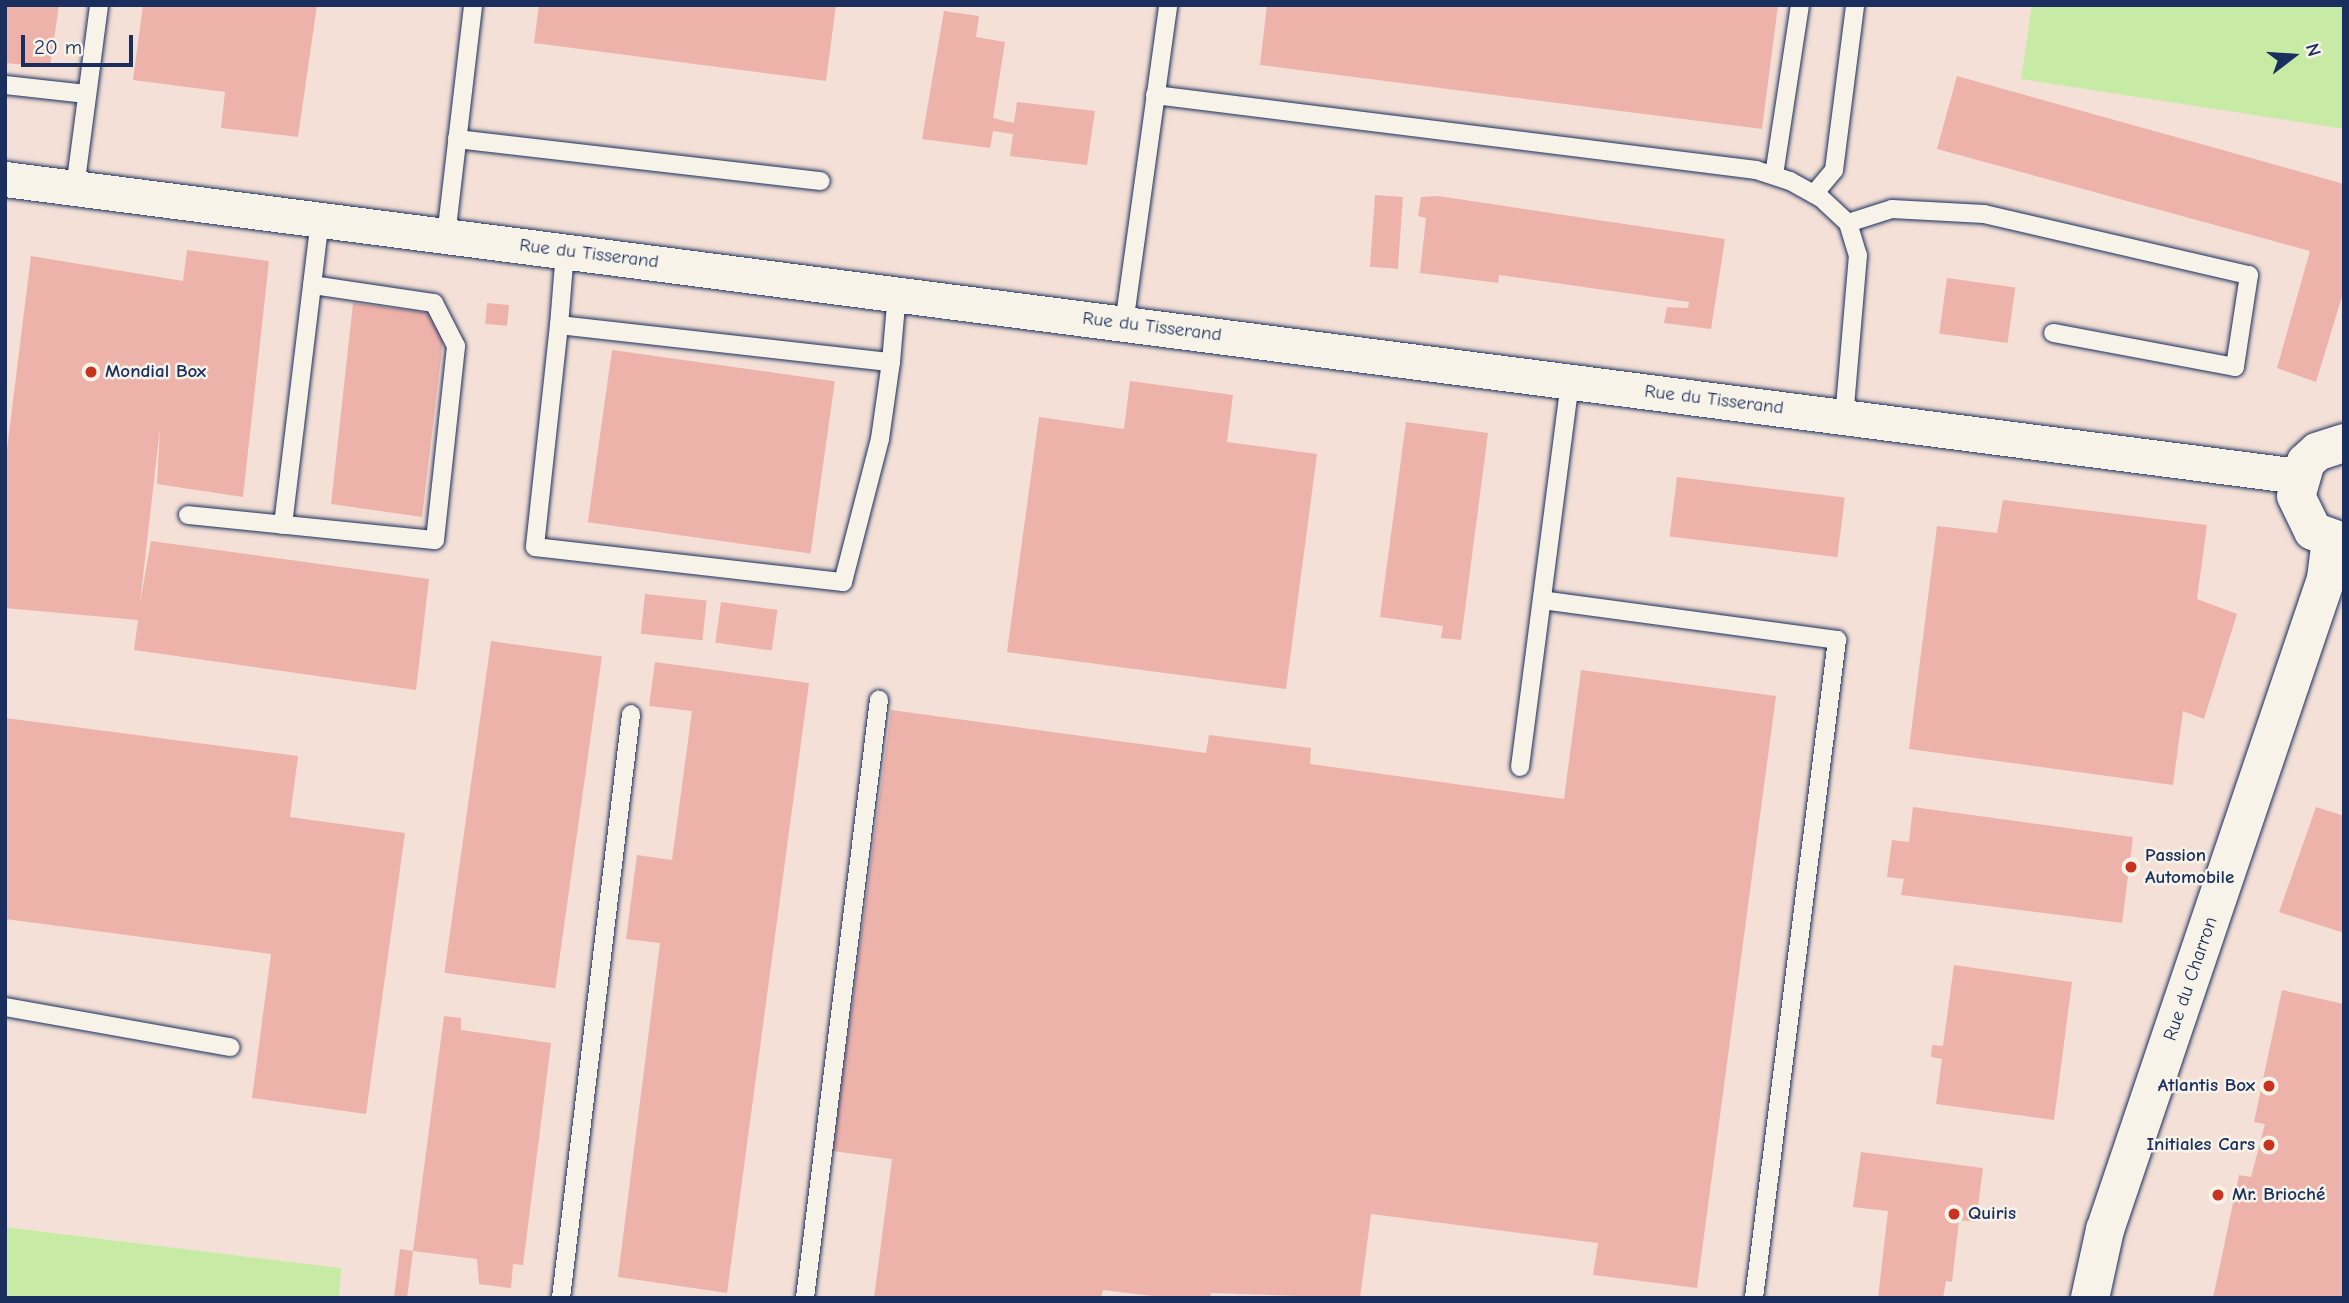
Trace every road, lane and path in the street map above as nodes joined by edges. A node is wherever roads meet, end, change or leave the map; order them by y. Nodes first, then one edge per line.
1 (99, 5) edge
2 (473, 5) edge
3 (1168, 5) edge
4 (1800, 5) edge
5 (1855, 5) edge
6 (5, 85) edge
7 (87, 94) junction
8 (1155, 95) junction
9 (457, 139) junction
10 (1774, 176) junction
11 (5, 179) edge
12 (821, 181) dead end
13 (75, 188) junction
14 (1814, 194) junction
15 (320, 220) junction
16 (1848, 223) junction
17 (446, 236) junction
18 (565, 251) junction
19 (312, 285) junction
20 (897, 294) junction
21 (1124, 324) junction
22 (559, 325) junction
23 (2053, 333) dead end
24 (891, 362) junction
25 (1570, 382) junction
26 (1844, 417) junction
27 (2344, 443) edge
28 (2298, 476) junction
29 (188, 515) dead end
30 (283, 525) junction
31 (2337, 541) edge
32 (1542, 600) junction
33 (879, 700) dead end
34 (631, 714) dead end
35 (1520, 767) dead end
36 (5, 1007) edge
37 (230, 1047) dead end
38 (561, 1298) edge
39 (805, 1298) edge
40 (1755, 1298) edge
41 (2090, 1298) edge

1 - 7 lane
2 - 9 lane
3 - 8 lane
4 - 10 lane
5 - 14 lane
6 - 7 lane
7 - 13 lane
8 - 10 lane
8 - 21 lane
9 - 12 lane
9 - 17 lane
10 - 14 lane
11 - 13 street, Rue du Tisserand
13 - 15 street, Rue du Tisserand
14 - 16 lane
15 - 17 street, Rue du Tisserand
15 - 19 lane
16 - 23 lane
16 - 26 lane
17 - 18 street, Rue du Tisserand
18 - 20 street, Rue du Tisserand
18 - 22 lane
19 - 30 lane
19 - 30 lane
20 - 21 street, Rue du Tisserand
20 - 24 lane
21 - 25 street, Rue du Tisserand
22 - 24 lane
22 - 24 lane
25 - 26 street, Rue du Tisserand
25 - 32 lane
26 - 28 street, Rue du Tisserand
27 - 28 street
28 - 31 street
29 - 30 lane
31 - 41 street, Rue du Charron
32 - 35 lane
32 - 40 lane
33 - 39 lane
34 - 38 lane
36 - 37 lane

